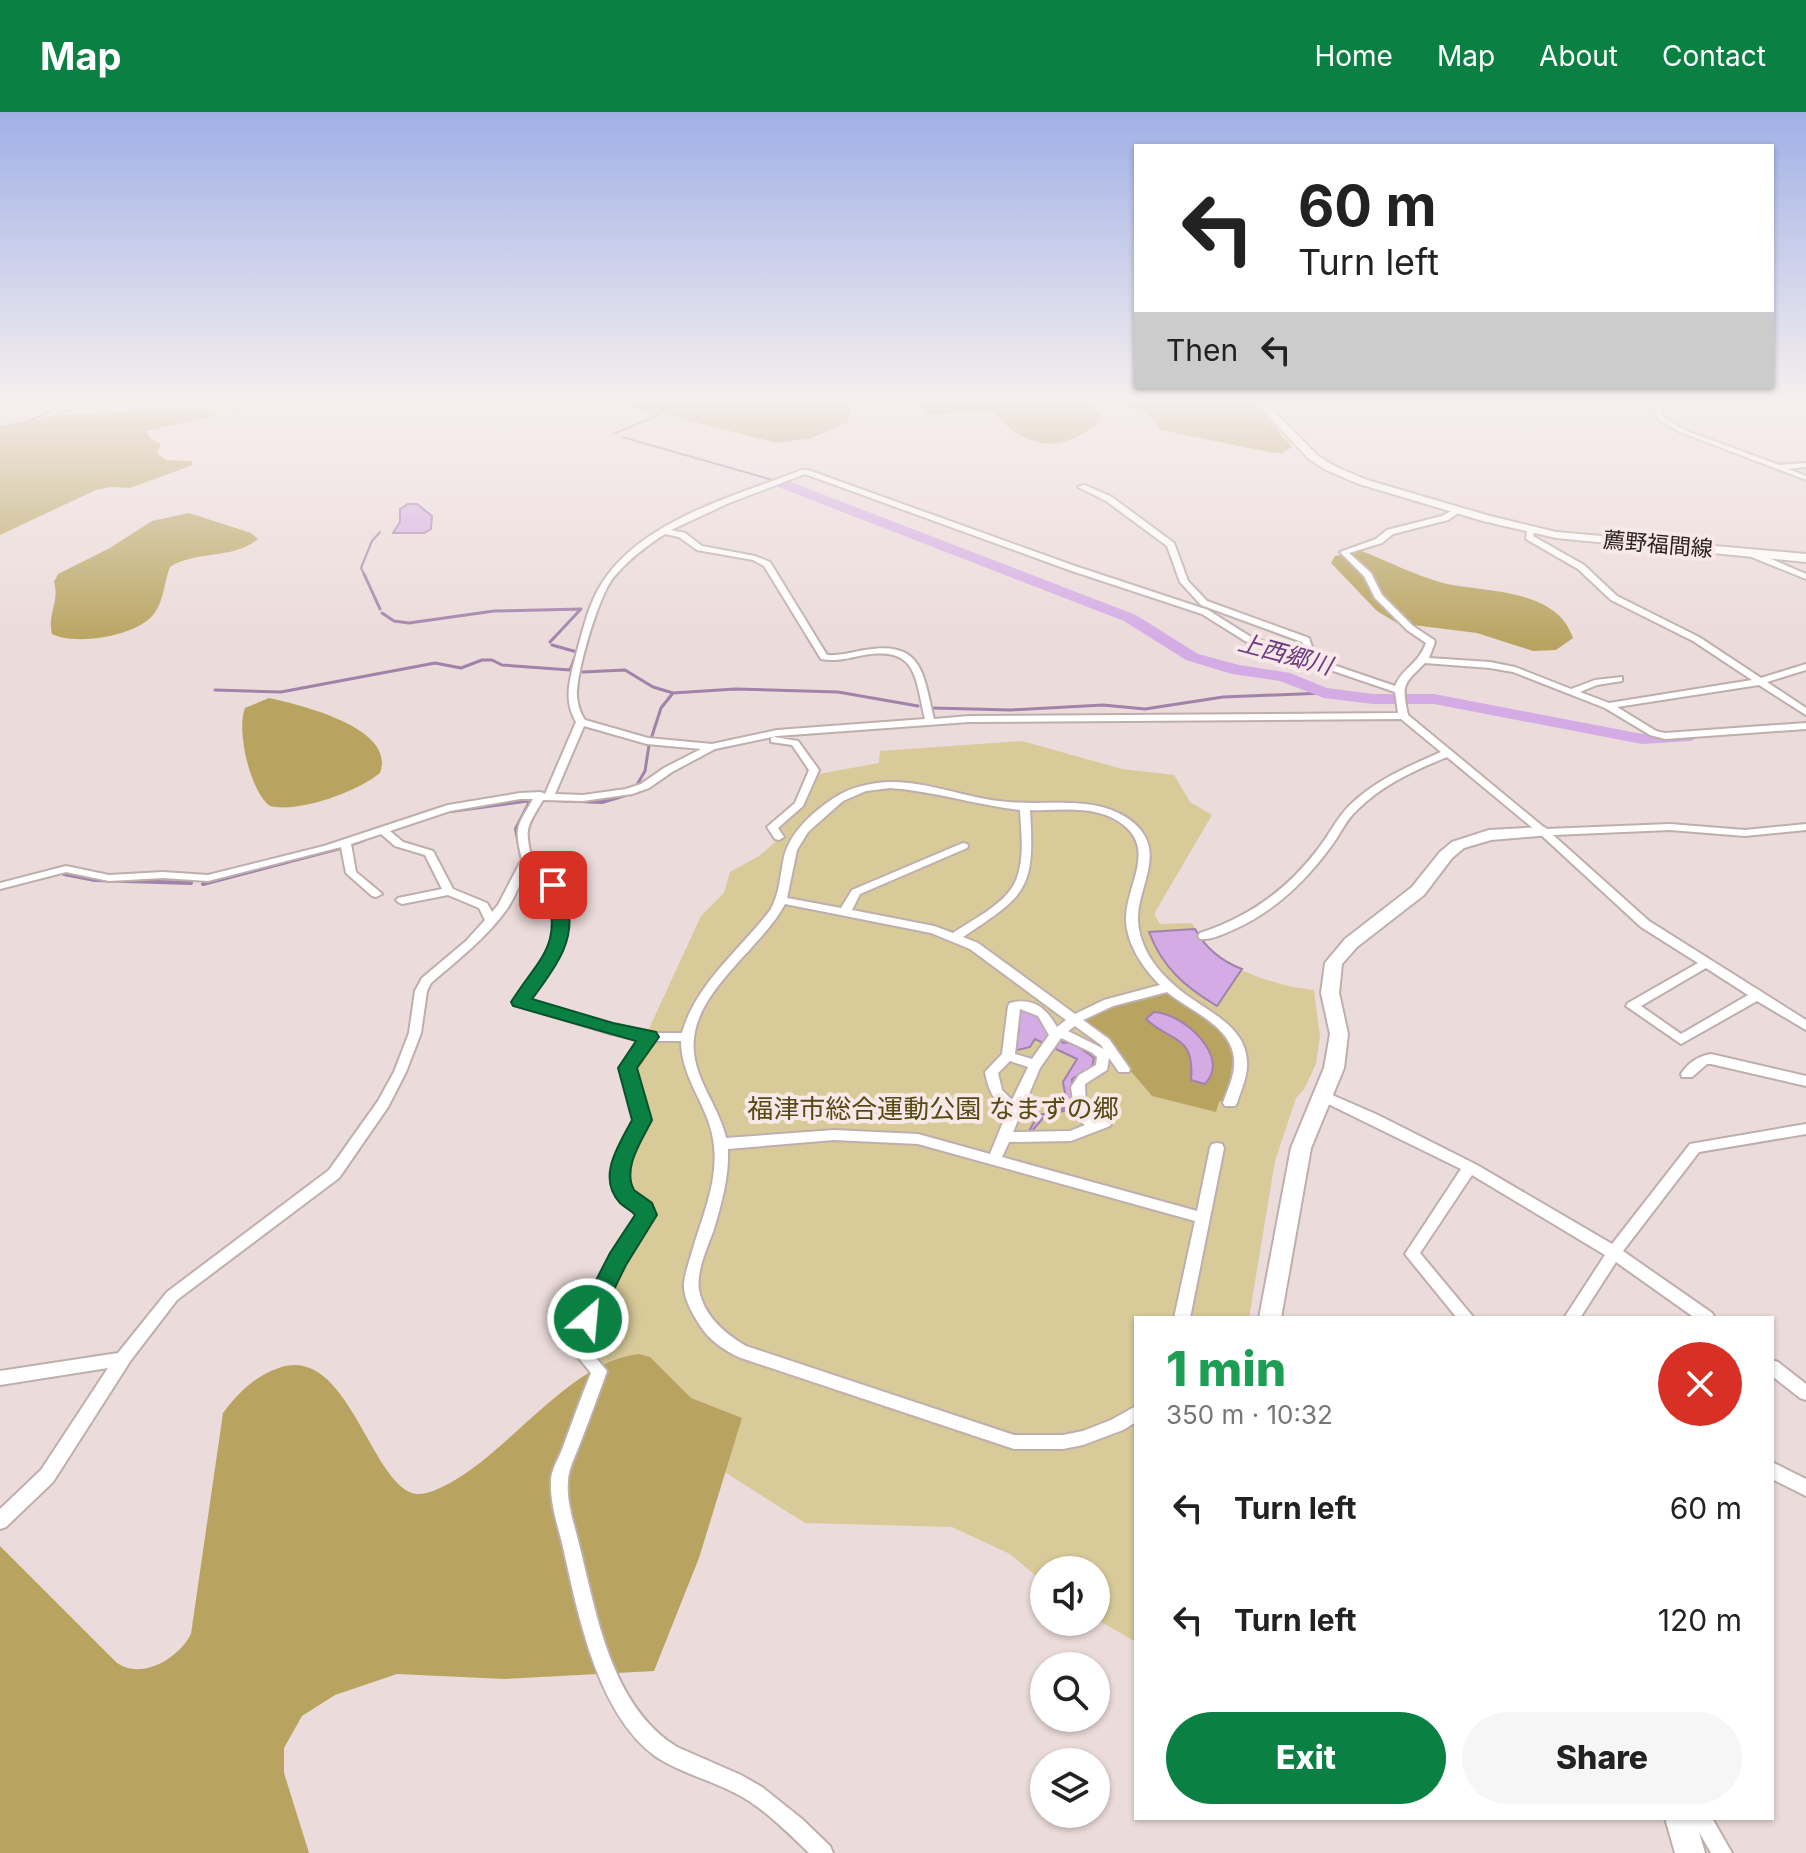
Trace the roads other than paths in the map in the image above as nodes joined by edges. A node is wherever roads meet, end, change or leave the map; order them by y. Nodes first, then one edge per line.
1 (780, 482) edge
2 (834, 482) edge
3 (1364, 482) edge
4 (1082, 487) dead end
5 (1457, 510) junction
6 (664, 531) junction
7 (1531, 531) junction
8 (1744, 551) junction
9 (1806, 558) edge
10 (1806, 577) edge
11 (1302, 658) junction
12 (1425, 660) junction
13 (1806, 667) edge
14 (1619, 679) dead end
15 (1759, 682) junction
16 (1573, 691) junction
17 (1398, 695) junction
18 (1608, 706) junction
19 (1806, 712) edge
20 (1403, 716) junction
21 (930, 720) junction
22 (581, 722) junction
23 (1806, 726) edge
24 (712, 747) junction
25 (1448, 753) junction
26 (693, 757) junction
27 (546, 795) junction
28 (1025, 807) junction
29 (1806, 827) edge
30 (383, 830) junction
31 (1544, 832) junction
32 (779, 837) dead end
33 (345, 842) junction
34 (963, 846) dead end
35 (523, 871) junction
36 (0, 886) edge
37 (449, 891) junction
38 (376, 894) dead end
39 (402, 900) dead end
40 (782, 900) junction
41 (845, 912) junction
42 (492, 921) junction
43 (1204, 936) dead end
44 (955, 937) junction
45 (1706, 963) junction
46 (1169, 987) junction
47 (1758, 995) junction
48 (1806, 1013) edge
49 (1788, 1014) junction
50 (1074, 1020) junction
51 (1806, 1026) edge
52 (1057, 1034) junction
53 (649, 1037) junction
54 (687, 1037) junction
55 (1008, 1056) junction
56 (1036, 1065) junction
57 (1124, 1069) dead end
58 (1687, 1074) dead end
59 (1806, 1081) edge
60 (1323, 1096) junction
61 (1230, 1103) dead end
62 (1018, 1108) junction
63 (1806, 1129) edge
64 (1005, 1137) junction
65 (721, 1144) junction
66 (1217, 1148) dead end
67 (995, 1158) junction
68 (1469, 1169) junction
69 (1203, 1218) junction
70 (1615, 1254) junction
71 (1579, 1315) edge
72 (1182, 1316) edge
73 (1270, 1316) edge
74 (1464, 1316) edge
75 (1704, 1316) edge
76 (123, 1359) junction
77 (1774, 1369) edge
78 (0, 1378) edge
79 (1806, 1393) edge
80 (1134, 1414) edge
81 (1774, 1471) edge
82 (1806, 1488) edge
83 (0, 1521) edge
84 (1681, 1820) edge
85 (1702, 1820) edge
86 (823, 1853) edge
87 (1690, 1853) edge
88 (1722, 1853) edge

1 - 6 street
2 - 11 street
3 - 5 main road, 薦野福間線
4 - 11 street
5 - 7 main road, 薦野福間線
5 - 12 street
6 - 21 street
6 - 22 street
7 - 8 main road, 薦野福間線
7 - 15 street
8 - 9 main road, 薦野福間線
8 - 10 street
11 - 17 street
12 - 16 street
12 - 17 street
13 - 15 street
14 - 16 street
15 - 18 street
15 - 19 street
16 - 18 street
17 - 20 street
18 - 23 street
20 - 21 street
20 - 25 street
21 - 24 street
22 - 24 street
22 - 27 street
24 - 26 street
25 - 31 street
25 - 43 street
26 - 27 street
26 - 32 street
27 - 30 street
27 - 35 street
28 - 40 street
28 - 44 street
28 - 46 street
29 - 31 street
30 - 33 street
30 - 37 street
31 - 45 street
31 - 60 main road
33 - 36 street
33 - 38 street
34 - 41 street
35 - 42 street
35 - 53 street
37 - 39 street
37 - 42 street
40 - 41 street
40 - 54 street
41 - 44 street
42 - 76 street
44 - 50 street
45 - 47 street
45 - 47 street
46 - 50 street
46 - 61 street
47 - 49 street
48 - 49 street
49 - 51 street
50 - 52 street
50 - 57 street
52 - 55 street
52 - 56 street
52 - 64 street
53 - 54 street
53 - 86 street
54 - 65 street
55 - 56 street
55 - 62 street
56 - 62 street
58 - 59 street
60 - 68 street
60 - 73 main road
62 - 64 street
63 - 70 street
64 - 67 street
65 - 67 street
65 - 80 street
66 - 69 street
67 - 69 street
68 - 70 street
68 - 74 street
69 - 72 street
70 - 71 street
70 - 75 street
76 - 78 street
76 - 83 street
77 - 79 street
81 - 82 street
84 - 87 main road
85 - 88 street

